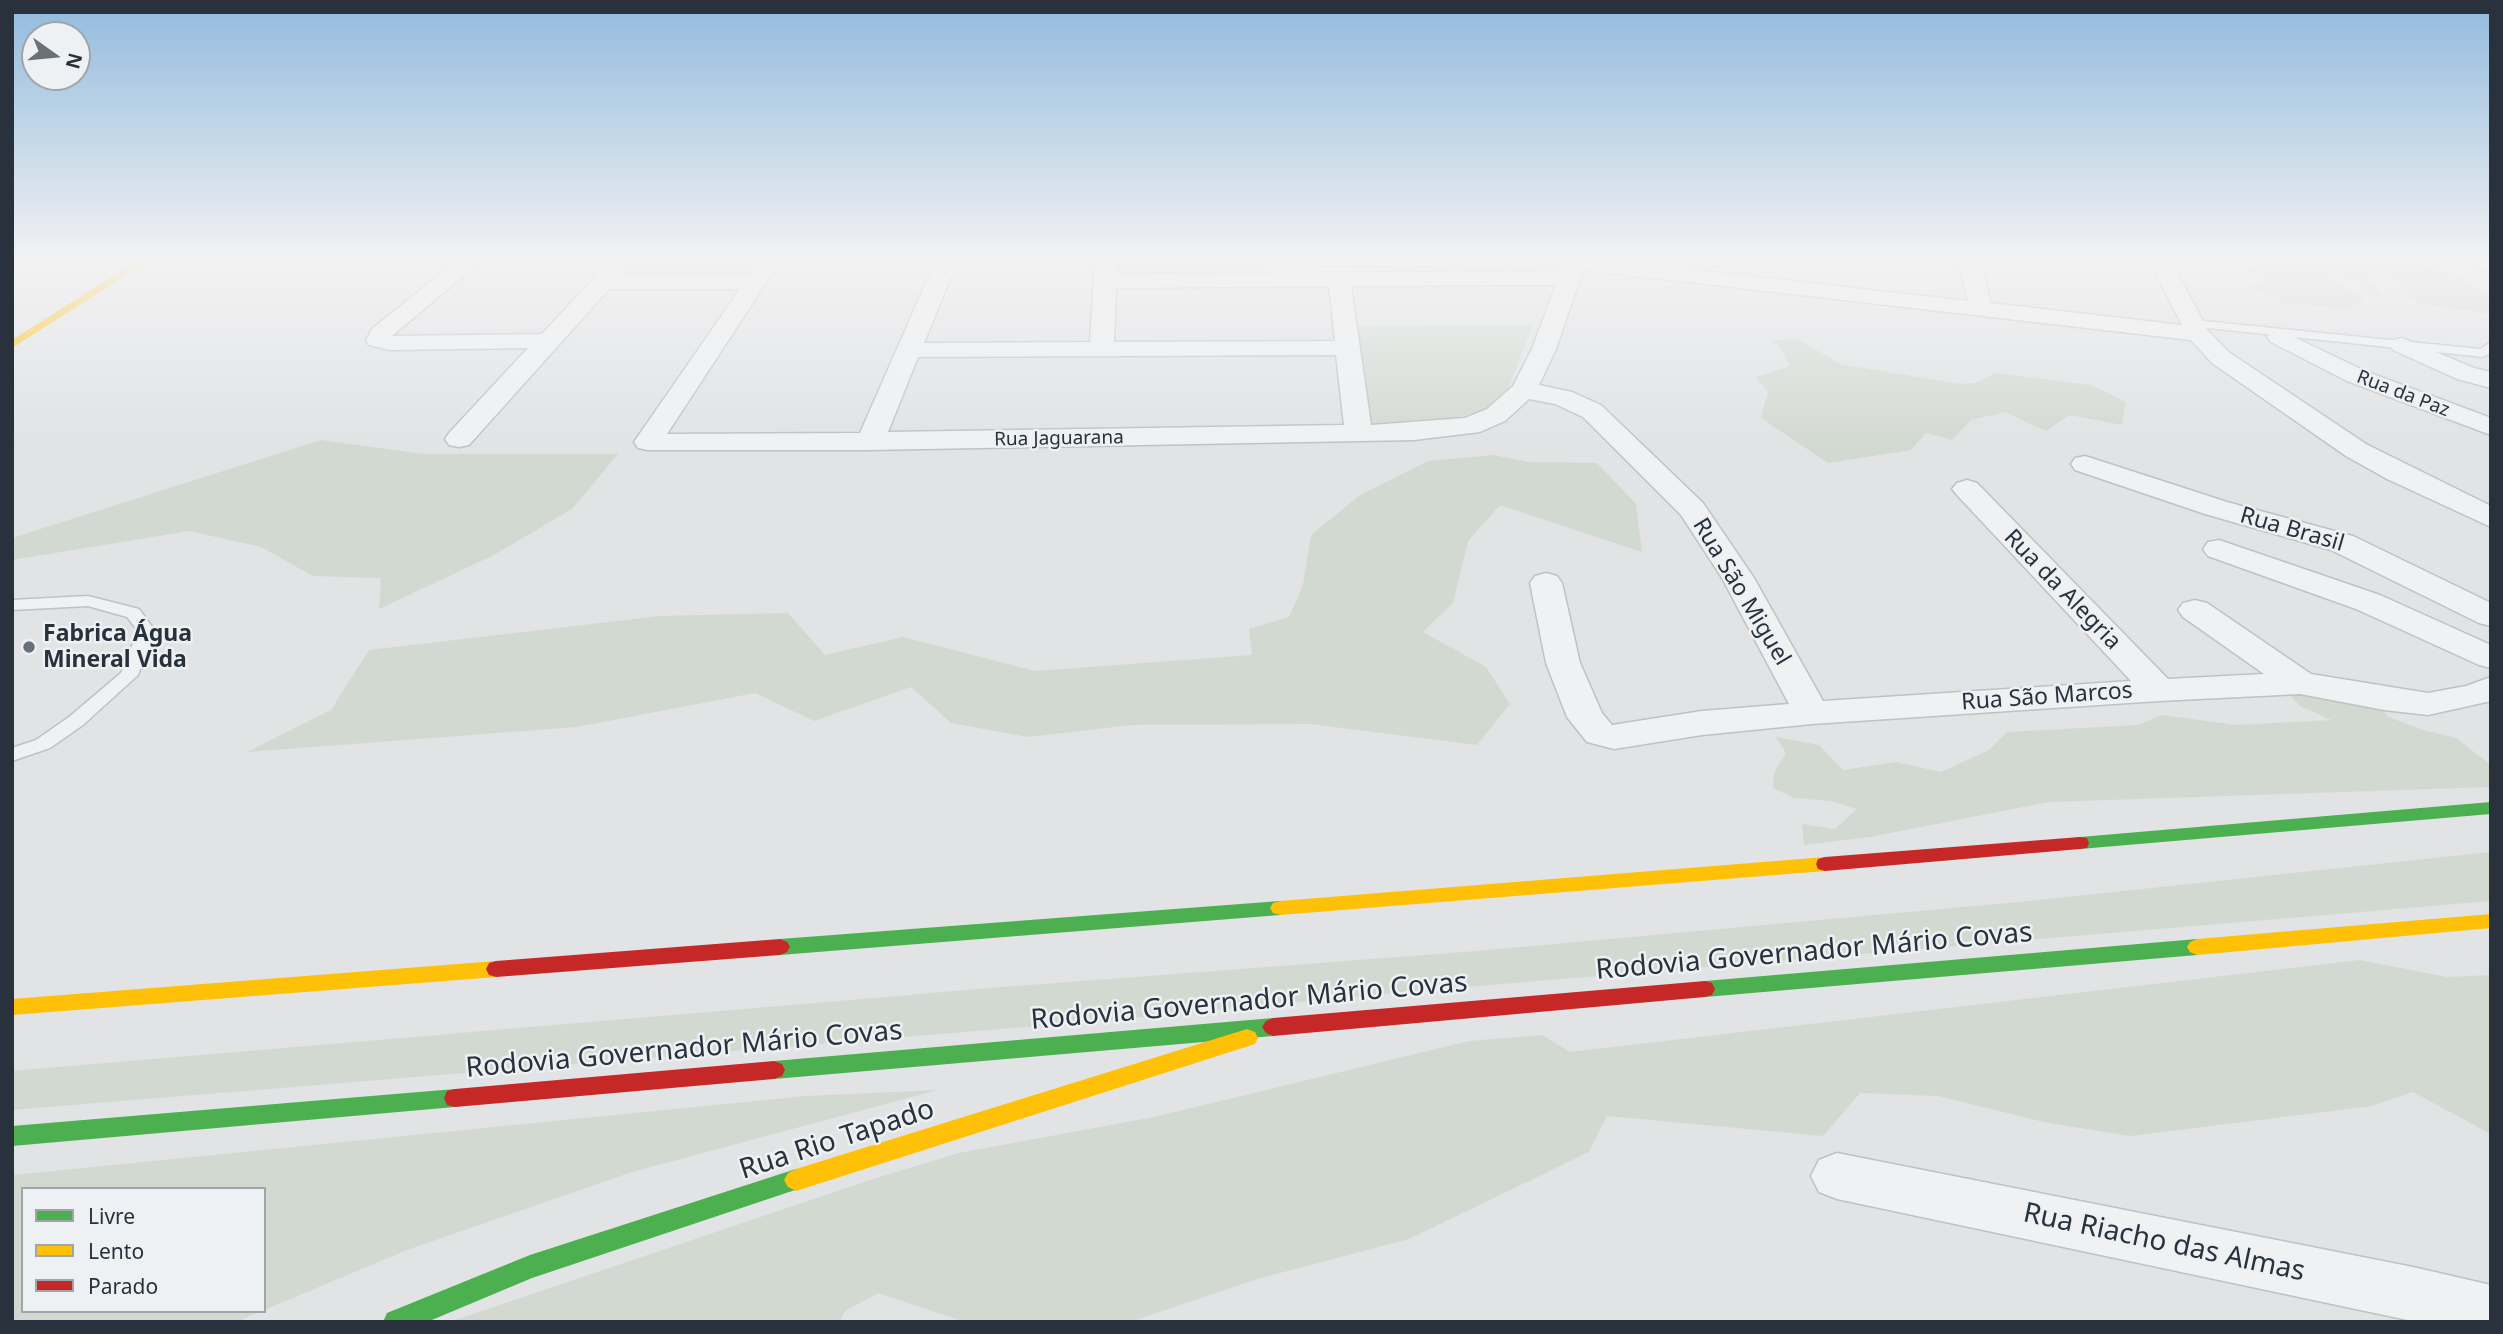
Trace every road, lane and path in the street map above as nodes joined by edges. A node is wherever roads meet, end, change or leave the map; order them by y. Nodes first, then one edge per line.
1 (48, 322) edge
2 (394, 322) edge
3 (564, 322) edge
4 (730, 322) edge
5 (921, 322) edge
6 (1103, 322) edge
7 (1345, 322) edge
8 (1553, 322) edge
9 (2123, 322) edge
10 (2192, 322) edge
11 (2196, 329) junction
12 (2279, 337) dead end
13 (546, 341) junction
14 (12, 345) edge
15 (2402, 345) junction
16 (2491, 346) edge
17 (1349, 348) junction
18 (909, 350) junction
19 (1102, 350) junction
20 (2491, 380) edge
21 (1524, 390) junction
22 (2491, 427) edge
23 (1359, 434) junction
24 (459, 439) dead end
25 (870, 442) junction
26 (2085, 464) dead end
27 (1967, 489) dead end
28 (2491, 518) edge
29 (2219, 549) dead end
30 (1546, 583) dead end
31 (12, 605) edge
32 (2195, 610) dead end
33 (2491, 616) edge
34 (2491, 658) edge
35 (2300, 683) junction
36 (2159, 690) junction
37 (2486, 699) edge
38 (1812, 713) junction
39 (12, 755) edge
40 (2491, 808) edge
41 (2491, 921) edge
42 (12, 1007) edge
43 (1299, 1022) junction
44 (12, 1136) edge
45 (1837, 1176) dead end
46 (2491, 1313) edge
47 (396, 1322) edge

1 - 14 main road
2 - 13 street
3 - 13 street
4 - 25 street, Rua Jaguarana
5 - 18 street
6 - 19 street
7 - 17 street
8 - 21 street
9 - 11 street
10 - 11 street
11 - 15 lane
11 - 28 street
12 - 22 street, Rua da Paz
13 - 24 street
15 - 16 lane
15 - 20 street
17 - 19 street
17 - 23 street
18 - 19 street
18 - 25 street
21 - 23 street, Rua Jaguarana
21 - 38 street, Rua São Miguel
23 - 25 street, Rua Jaguarana
26 - 33 street, Rua Brasil
27 - 36 street, Rua da Alegria
29 - 34 street, Rua Brasil
30 - 38 street, Rua São Marcos
31 - 39 lane
32 - 35 street
35 - 36 street, Rua São Marcos
35 - 37 street, Rua São Marcos
36 - 38 street, Rua São Marcos
40 - 42 main road
41 - 43 main road, Rodovia Governador Mário Covas
43 - 44 main road, Rodovia Governador Mário Covas
43 - 47 main road, Rua Rio Tapado
45 - 46 street, Rua Riacho das Almas

